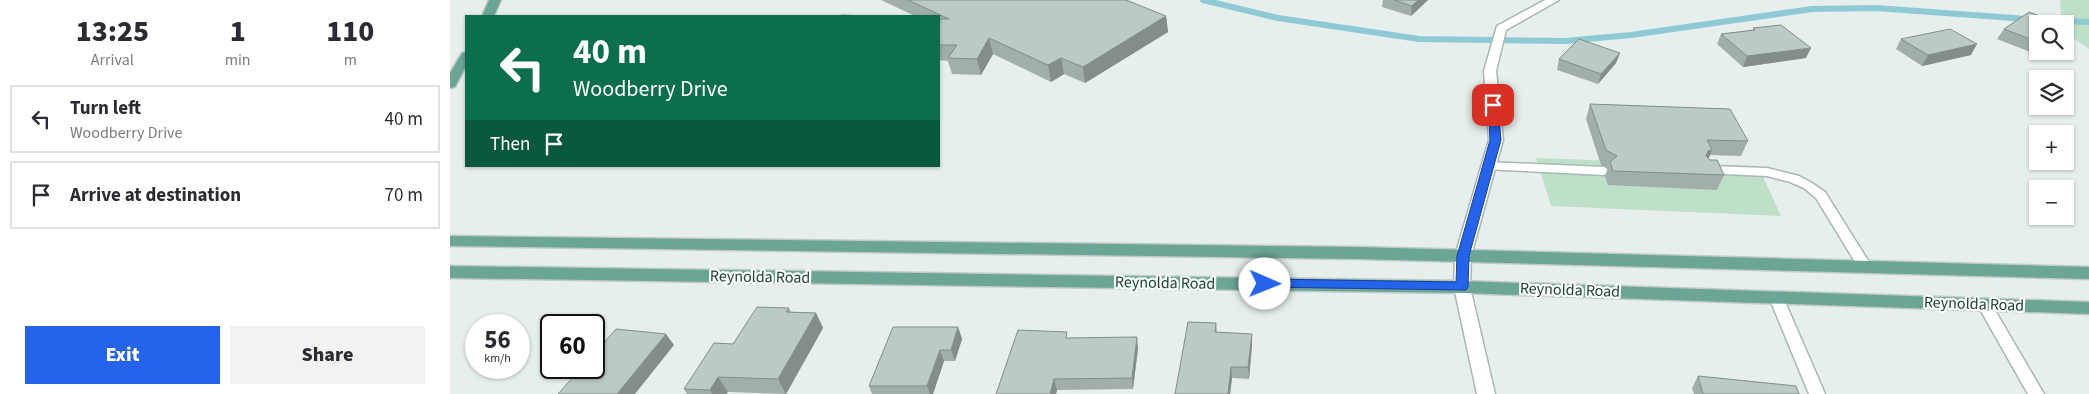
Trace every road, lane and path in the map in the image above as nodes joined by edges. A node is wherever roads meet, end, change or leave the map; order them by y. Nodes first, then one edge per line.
1 (495, 0) edge
2 (1553, 0) edge
3 (488, 15) edge
4 (465, 58) edge
5 (450, 84) edge
6 (1488, 166) junction
7 (1708, 170) edge
8 (1604, 171) dead end
9 (450, 241) edge
10 (1463, 256) junction
11 (1865, 267) junction
12 (450, 272) edge
13 (2089, 273) edge
14 (1462, 287) junction
15 (1776, 297) junction
16 (1984, 304) junction
17 (2089, 308) edge
18 (1486, 394) edge
19 (1817, 394) edge
20 (2036, 394) edge

1 - 3 main road
2 - 6 street
4 - 5 main road
6 - 8 lane
6 - 10 street
7 - 11 lane
9 - 10 main road, Reynolda Road
10 - 11 main road, Reynolda Road
10 - 14 street
11 - 13 main road, Reynolda Road
12 - 14 main road, Reynolda Road
14 - 15 main road, Reynolda Road
14 - 18 street
15 - 16 main road, Reynolda Road
15 - 19 lane
16 - 17 main road, Reynolda Road
16 - 20 lane

